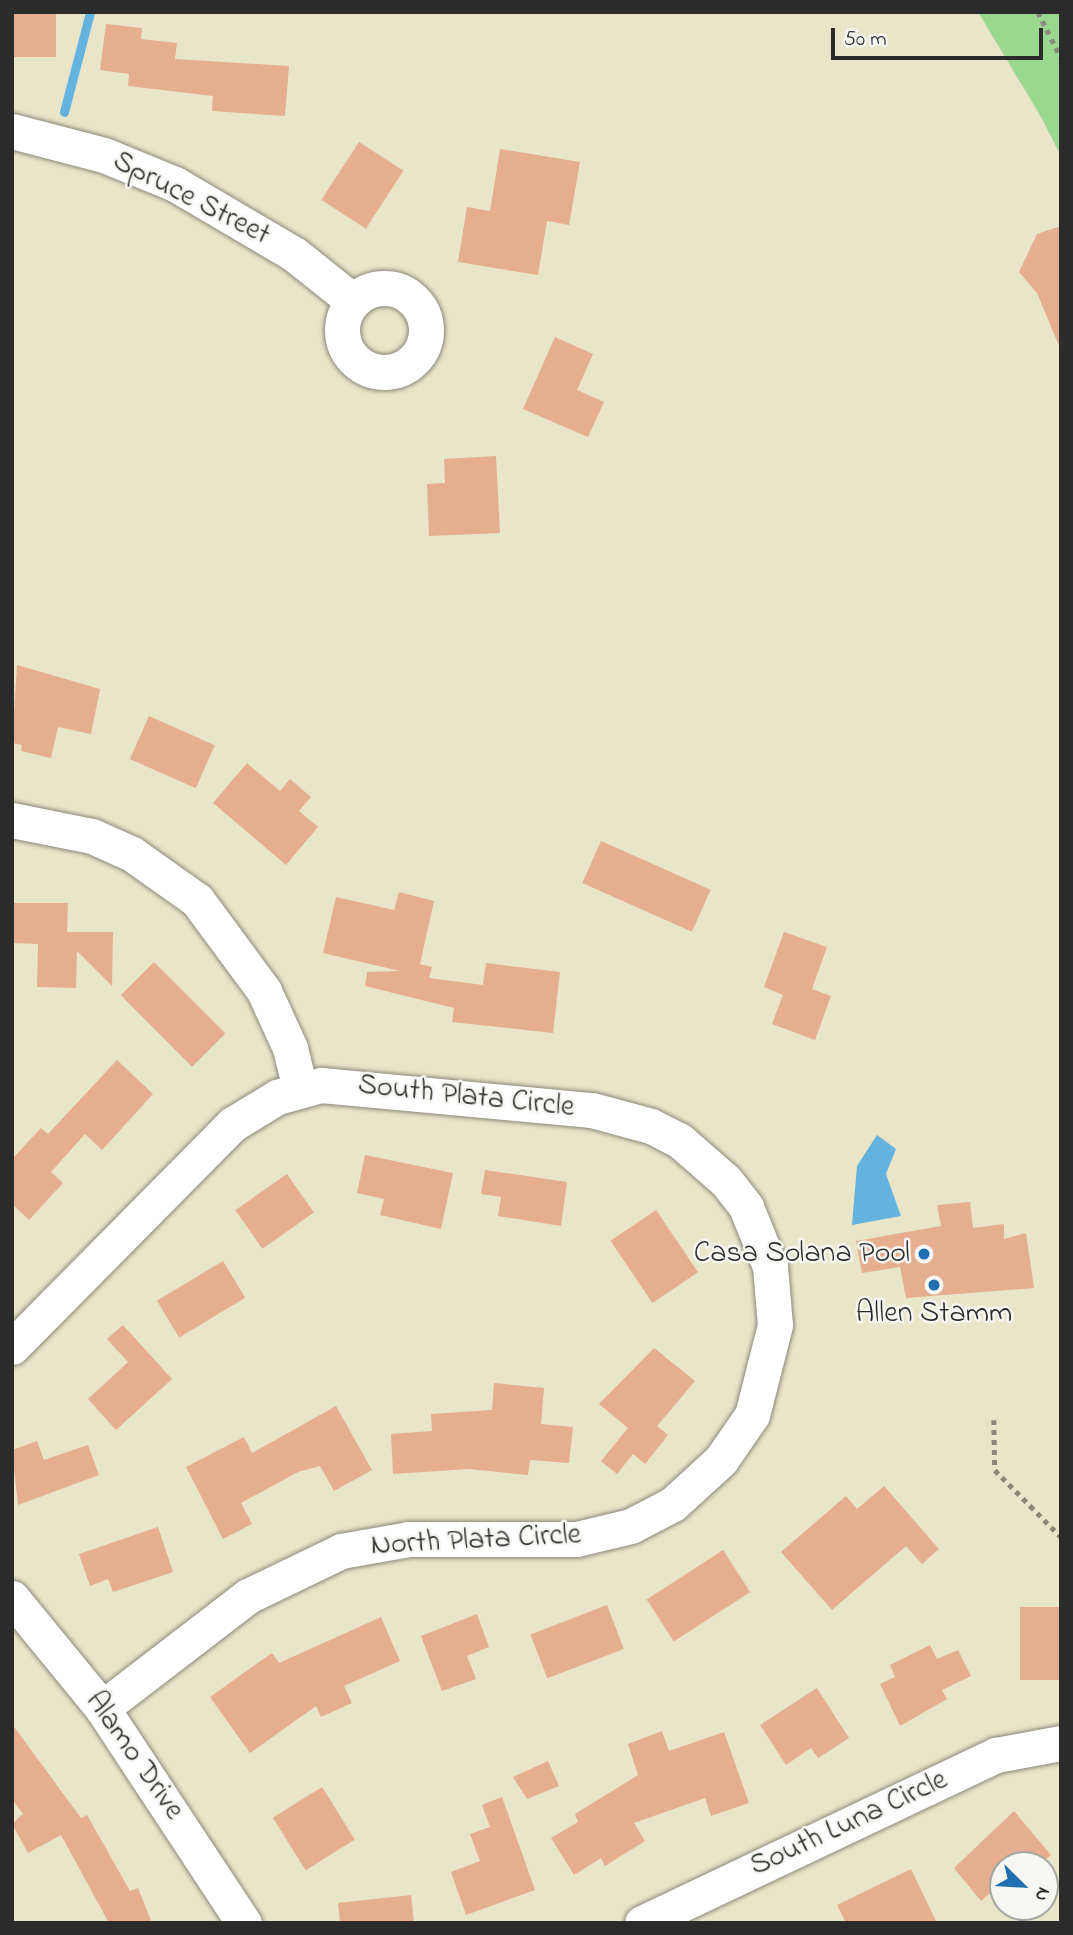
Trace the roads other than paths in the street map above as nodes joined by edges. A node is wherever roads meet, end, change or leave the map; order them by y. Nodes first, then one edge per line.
1 (12, 131) edge
2 (353, 301) dead end
3 (12, 820) edge
4 (300, 1089) junction
5 (12, 1348) edge
6 (740, 1438) joint
7 (12, 1598) edge
8 (102, 1708) junction
9 (1061, 1743) edge
10 (244, 1923) edge
11 (642, 1923) edge

1 - 2 street, Spruce Street
3 - 4 street
4 - 5 street, South Plata Circle
4 - 6 street, South Plata Circle
6 - 8 street, North Plata Circle
7 - 8 street, Alamo Drive
8 - 10 street, Alamo Drive
9 - 11 street, South Luna Circle

